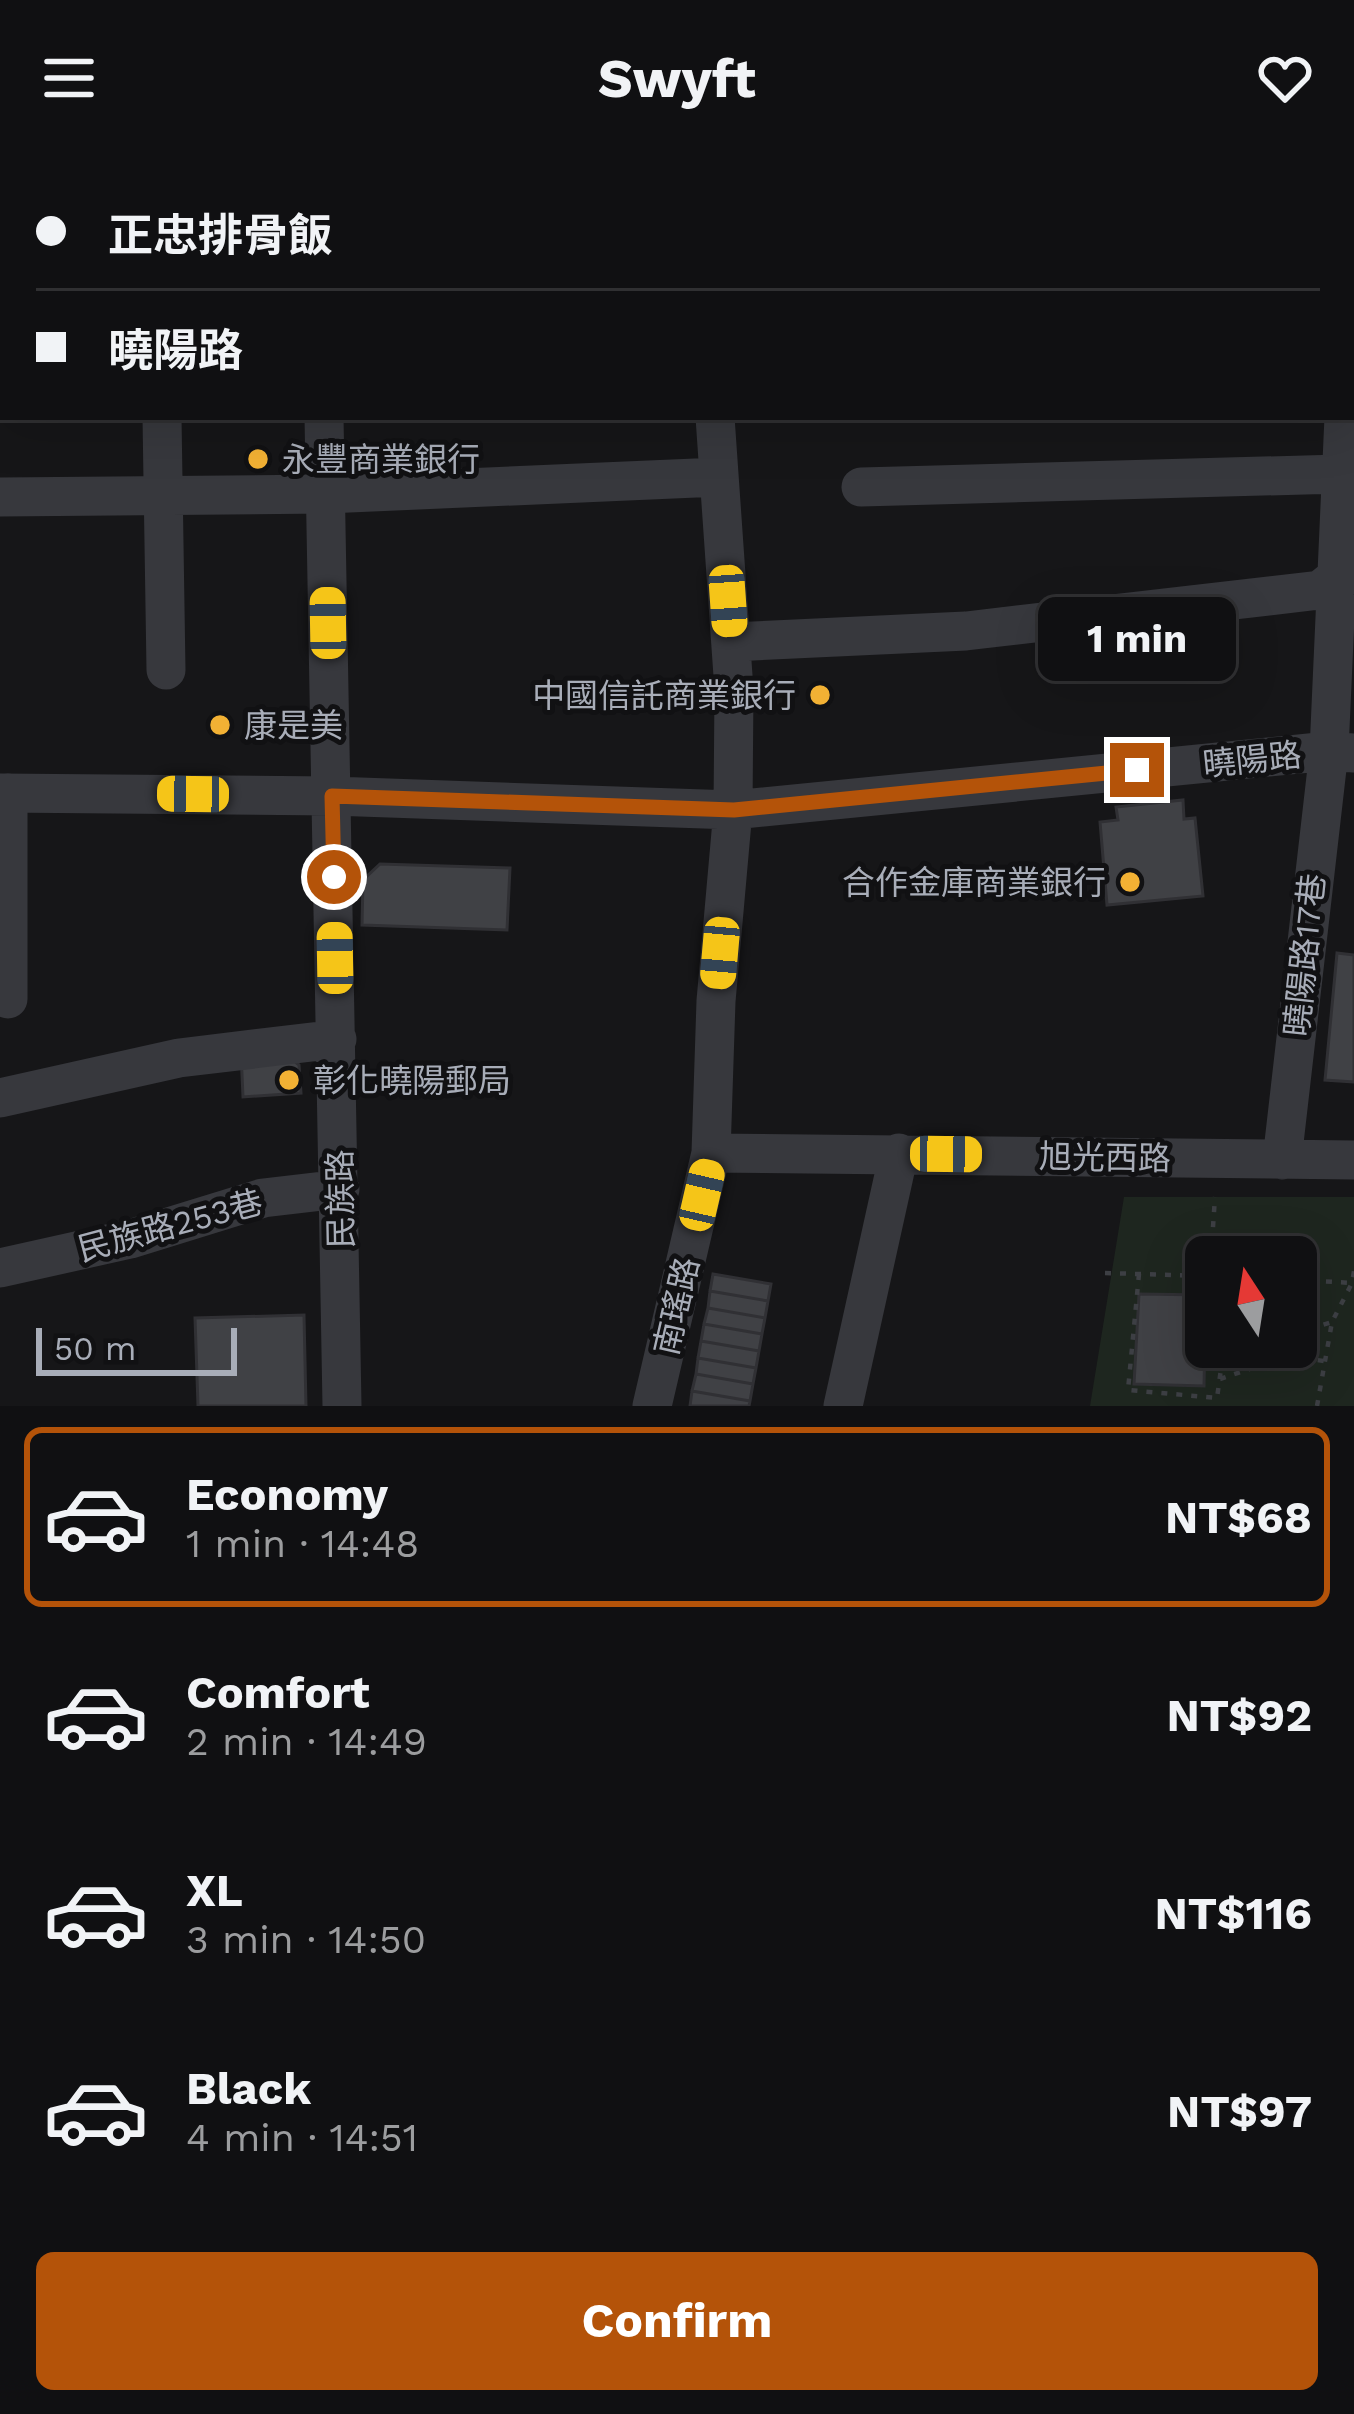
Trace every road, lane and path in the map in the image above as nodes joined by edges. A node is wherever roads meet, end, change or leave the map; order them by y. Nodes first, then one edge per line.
1 (162, 420) edge
2 (324, 420) edge
3 (715, 420) edge
4 (1344, 420) edge
5 (1340, 475) junction
6 (718, 477) junction
7 (861, 487) dead end
8 (326, 494) junction
9 (162, 495) junction
10 (0, 497) edge
11 (1344, 576) edge
12 (731, 642) junction
13 (166, 670) dead end
14 (1341, 752) edge
15 (4, 793) edge
16 (332, 796) junction
17 (734, 810) junction
18 (4, 956) edge
19 (8, 999) dead end
20 (337, 1040) junction
21 (0, 1098) edge
22 (712, 1153) junction
23 (899, 1153) junction
24 (1282, 1160) junction
25 (1354, 1160) edge
26 (340, 1189) junction
27 (1215, 1197) dead end
28 (1212, 1236) edge
29 (0, 1268) edge
30 (1354, 1271) edge
31 (1106, 1273) dead end
32 (1138, 1274) junction
33 (1185, 1275) edge
34 (1317, 1282) edge
35 (1353, 1283) edge
36 (1332, 1322) junction
37 (1317, 1327) edge
38 (1317, 1360) edge
39 (1327, 1362) junction
40 (1221, 1368) edge
41 (1253, 1368) edge
42 (1220, 1379) junction
43 (342, 1406) edge
44 (652, 1406) edge
45 (843, 1406) edge
46 (1317, 1406) edge

1 - 9 street
2 - 8 street, 民族路
3 - 6 street, 南瑤路
4 - 5 street, 曉陽路17巷
5 - 7 street
5 - 11 street, 曉陽路17巷
6 - 8 street
6 - 12 street, 南瑤路
8 - 9 street
8 - 16 street, 民族路
9 - 10 street
9 - 13 street
11 - 12 street
11 - 14 street, 曉陽路17巷
12 - 17 street, 南瑤路
14 - 17 street, 曉陽路
14 - 24 street, 曉陽路17巷
15 - 16 street, 曉陽路
15 - 18 street
16 - 17 street, 曉陽路
16 - 20 street, 民族路
17 - 22 street, 南瑤路
18 - 19 street
20 - 21 street
20 - 26 street, 民族路
22 - 23 street, 旭光西路
22 - 44 street, 南瑤路
23 - 24 street, 旭光西路
23 - 45 street
24 - 25 street, 旭光西路
26 - 29 street, 民族路253巷
26 - 43 street, 民族路
27 - 28 path
30 - 35 path
31 - 32 path
32 - 33 path
32 - 42 path
34 - 35 path
35 - 36 path
36 - 37 path
36 - 39 path
38 - 39 path
39 - 46 path
40 - 42 path
41 - 42 path

